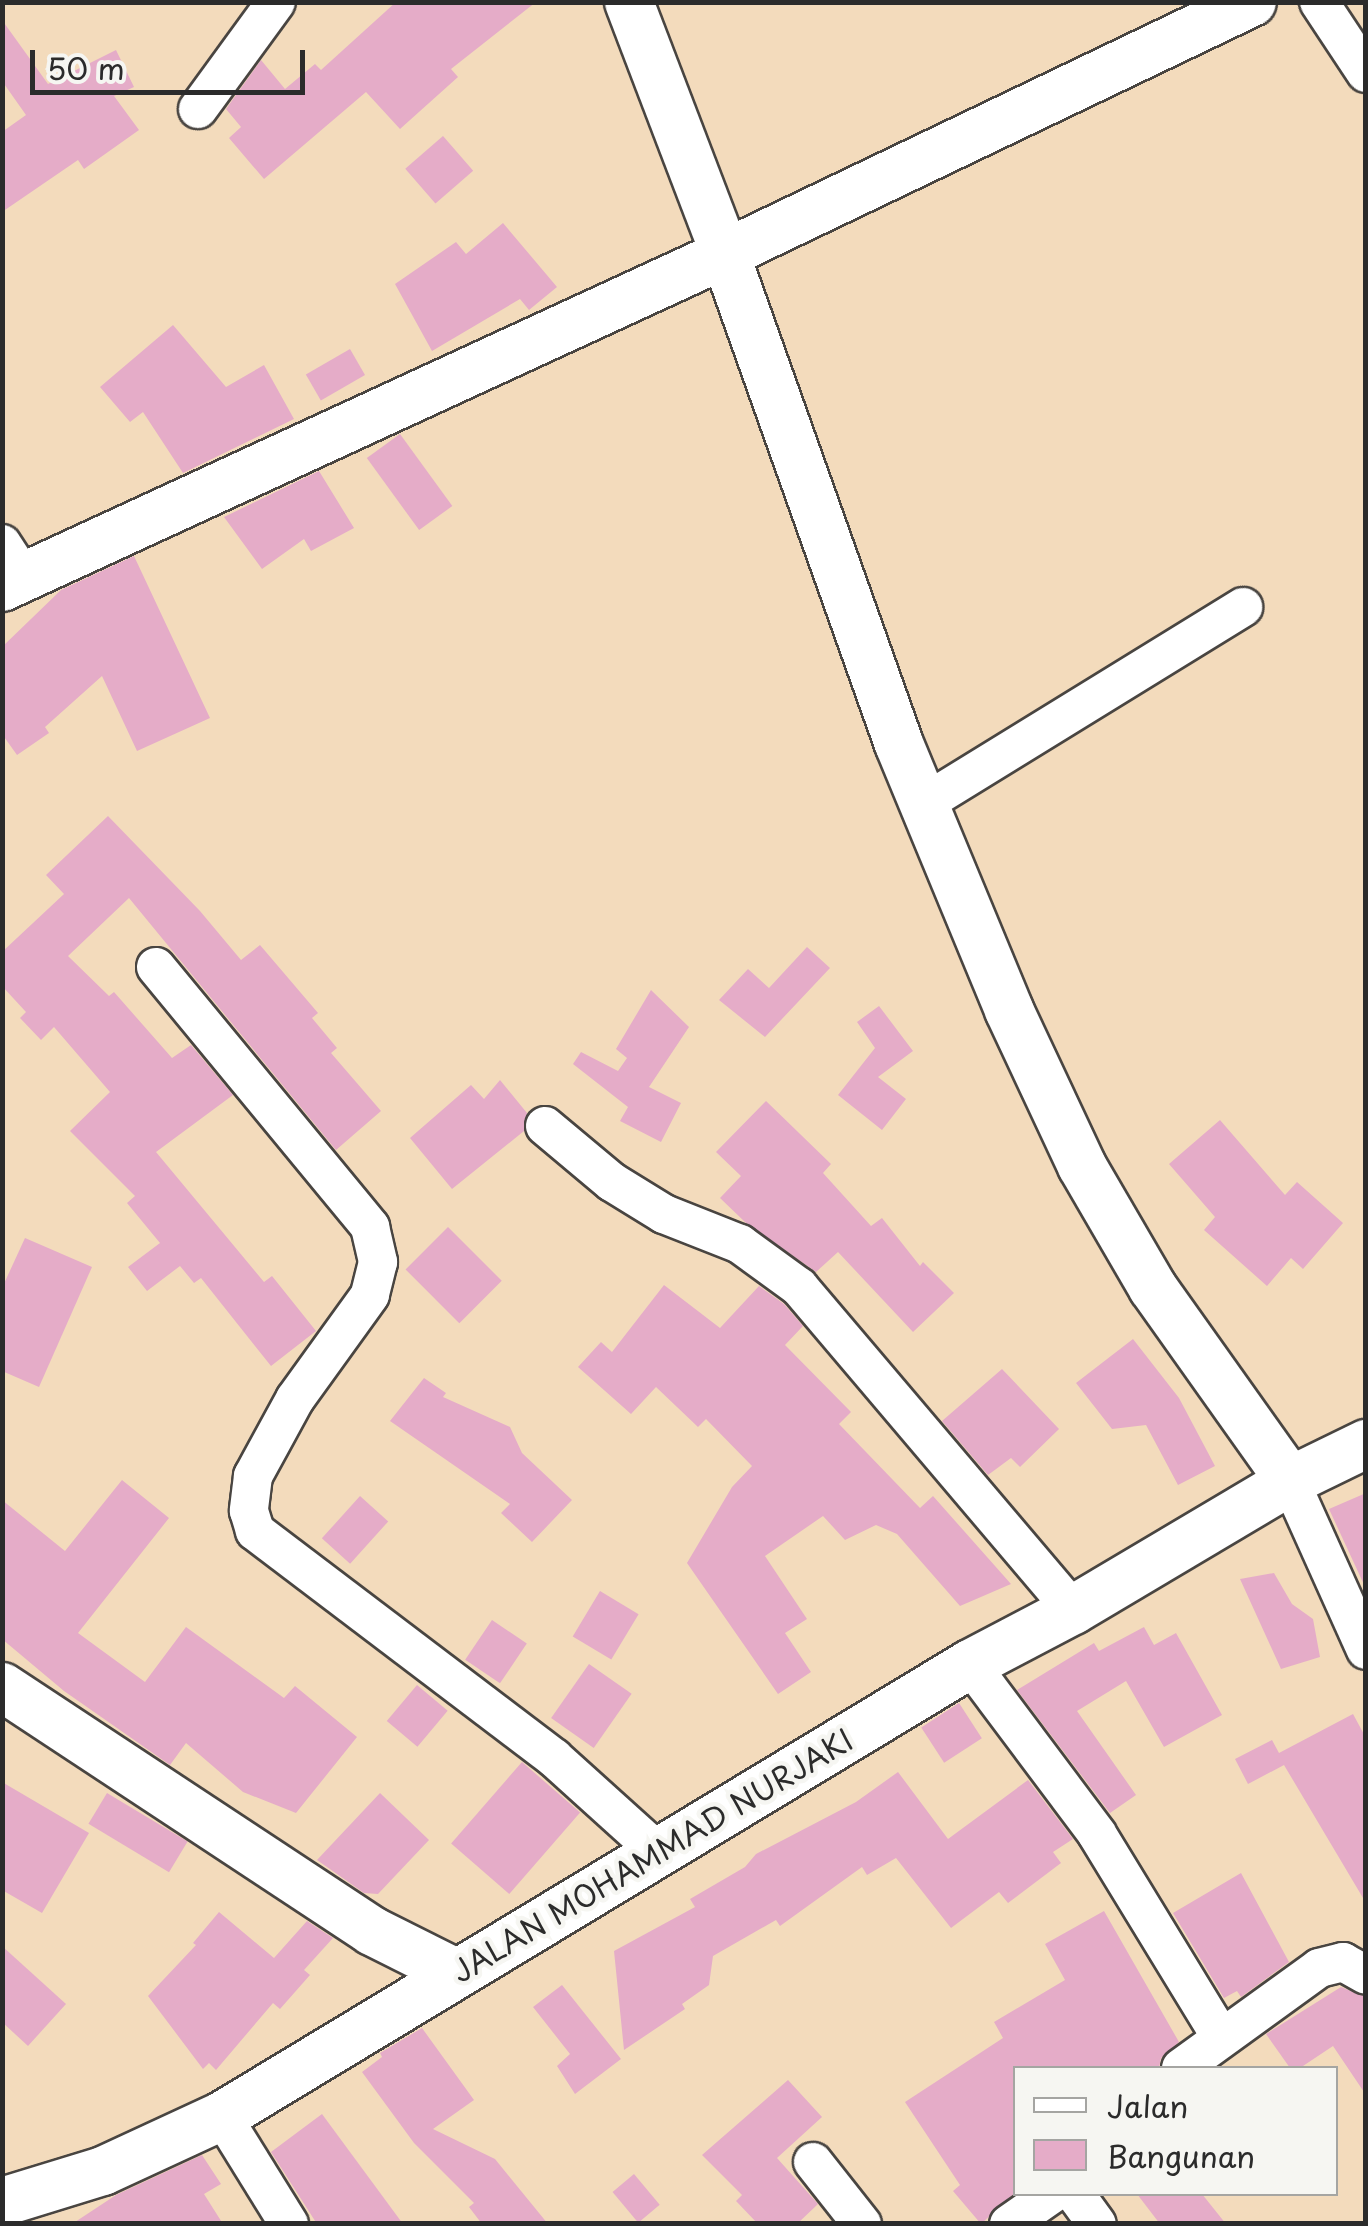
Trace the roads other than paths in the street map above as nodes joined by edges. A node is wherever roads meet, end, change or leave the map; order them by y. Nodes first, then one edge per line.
1 (276, 2) edge
2 (629, 2) edge
3 (1252, 2) edge
4 (1319, 2) edge
5 (1366, 73) edge
6 (198, 108) dead end
7 (725, 254) junction
8 (9, 569) edge
9 (1243, 607) dead end
10 (924, 804) junction
11 (156, 968) dead end
12 (544, 1126) dead end
13 (1366, 1444) edge
14 (1290, 1482) junction
15 (1073, 1610) junction
16 (1366, 1650) edge
17 (970, 1664) junction
18 (2, 1687) edge
19 (659, 1853) junction
20 (372, 1931) junction
21 (454, 1972) junction
22 (1366, 1975) edge
23 (387, 2012) junction
24 (1220, 2037) junction
25 (1184, 2066) edge
26 (222, 2116) junction
27 (812, 2162) dead end
28 (1049, 2196) edge
29 (1077, 2196) edge
30 (2, 2202) edge
31 (289, 2224) edge
32 (862, 2224) edge
33 (1010, 2224) edge
34 (1098, 2224) edge

1 - 6 street
2 - 7 street
3 - 7 street
4 - 5 street
7 - 8 street
7 - 10 street
9 - 10 street
10 - 14 street
11 - 19 street
12 - 15 street
13 - 14 street, JALAN MOHAMMAD NURJAKI
14 - 15 street, JALAN MOHAMMAD NURJAKI
14 - 16 street
15 - 17 street, JALAN MOHAMMAD NURJAKI
17 - 19 street, JALAN MOHAMMAD NURJAKI
17 - 24 street
18 - 20 street
19 - 21 street, JALAN MOHAMMAD NURJAKI
20 - 21 street
20 - 23 street
21 - 23 street, JALAN MOHAMMAD NURJAKI
22 - 24 street
23 - 26 street, JALAN MOHAMMAD NURJAKI
24 - 25 street
26 - 30 street, JALAN MOHAMMAD NURJAKI
26 - 31 street
27 - 32 street
28 - 33 street
29 - 34 street

